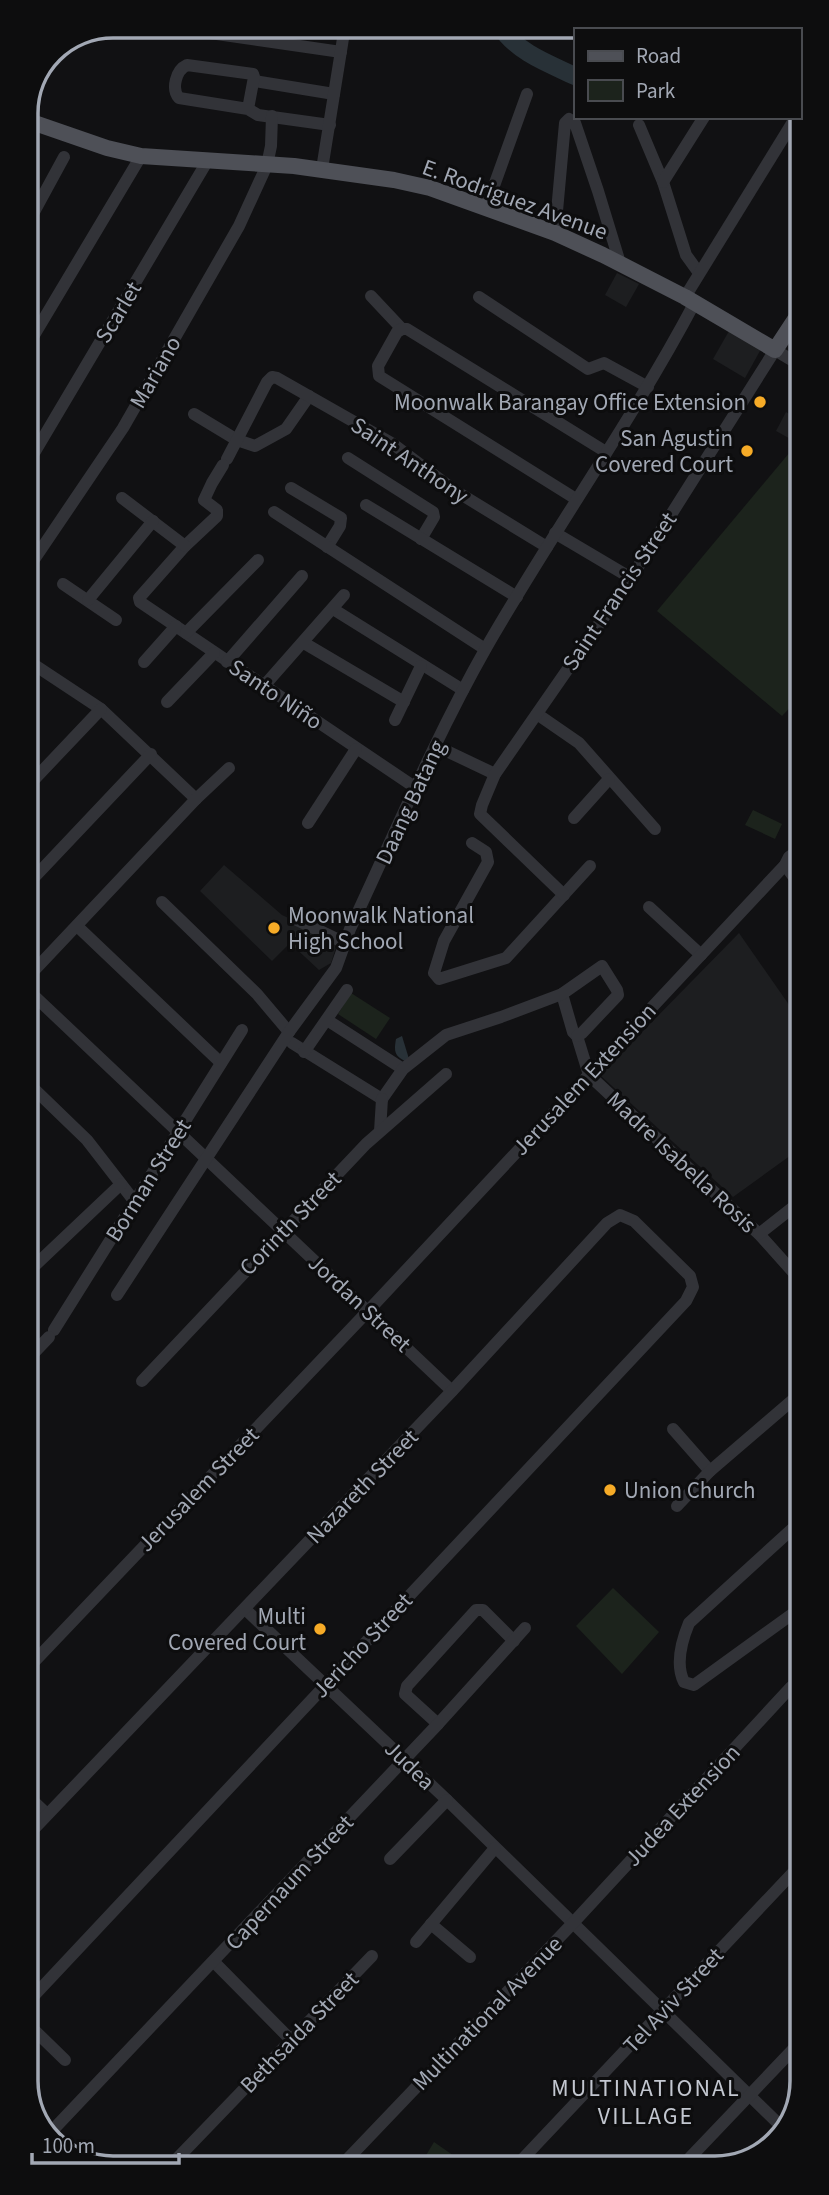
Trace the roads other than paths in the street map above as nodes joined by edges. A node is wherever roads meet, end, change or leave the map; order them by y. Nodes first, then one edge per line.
1 (246, 38) edge
2 (343, 38) edge
3 (341, 52) junction
4 (254, 81) junction
5 (334, 94) junction
6 (527, 94) dead end
7 (248, 109) junction
8 (272, 116) junction
9 (703, 119) edge
10 (39, 124) edge
11 (330, 125) junction
12 (639, 125) dead end
13 (790, 127) edge
14 (141, 156) junction
15 (64, 157) dead end
16 (208, 160) junction
17 (267, 165) junction
18 (322, 169) junction
19 (663, 182) junction
20 (39, 203) edge
21 (486, 208) junction
22 (555, 233) junction
23 (620, 263) junction
24 (699, 273) junction
25 (371, 296) dead end
26 (479, 297) dead end
27 (690, 300) junction
28 (39, 327) edge
29 (790, 327) edge
30 (402, 329) junction
31 (775, 350) junction
32 (790, 359) edge
33 (648, 387) junction
34 (309, 396) junction
35 (194, 414) dead end
36 (237, 440) junction
37 (39, 445) edge
38 (607, 452) junction
39 (348, 458) dead end
40 (291, 488) dead end
41 (122, 498) dead end
42 (576, 499) junction
43 (366, 505) dead end
44 (274, 512) dead end
45 (153, 521) junction
46 (555, 533) junction
47 (421, 538) junction
48 (185, 546) junction
49 (327, 547) junction
50 (547, 547) junction
51 (39, 553) edge
52 (258, 560) dead end
53 (302, 576) dead end
54 (631, 578) junction
55 (63, 584) dead end
56 (344, 595) dead end
57 (517, 597) junction
58 (88, 600) junction
59 (332, 609) junction
60 (116, 620) dead end
61 (181, 629) junction
62 (304, 643) junction
63 (485, 649) junction
64 (214, 653) junction
65 (144, 662) dead end
66 (227, 662) junction
67 (421, 666) junction
68 (39, 668) edge
69 (263, 687) junction
70 (463, 690) junction
71 (167, 702) dead end
72 (404, 702) junction
73 (101, 709) junction
74 (537, 714) junction
75 (395, 720) dead end
76 (436, 746) junction
77 (356, 749) junction
78 (151, 754) junction
79 (229, 768) dead end
80 (495, 774) junction
81 (39, 775) edge
82 (609, 779) junction
83 (416, 788) junction
84 (197, 799) junction
85 (574, 818) dead end
86 (308, 822) dead end
87 (655, 829) dead end
88 (472, 843) dead end
89 (790, 856) edge
90 (785, 865) junction
91 (590, 866) dead end
92 (39, 872) edge
93 (790, 872) edge
94 (564, 895) junction
95 (162, 902) dead end
96 (649, 907) dead end
97 (293, 918) dead end
98 (77, 926) junction
99 (345, 943) junction
100 (701, 955) junction
101 (39, 966) edge
102 (347, 990) dead end
103 (562, 994) junction
104 (39, 1000) edge
105 (327, 1020) junction
106 (242, 1030) dead end
107 (577, 1036) junction
108 (290, 1037) junction
109 (304, 1052) junction
110 (221, 1063) junction
111 (403, 1069) junction
112 (446, 1074) dead end
113 (589, 1074) junction
114 (39, 1093) edge
115 (382, 1099) junction
116 (380, 1131) junction
117 (178, 1132) junction
118 (206, 1158) junction
119 (121, 1184) junction
120 (135, 1202) junction
121 (790, 1209) edge
122 (282, 1231) junction
123 (759, 1234) junction
124 (38, 1262) edge
125 (790, 1269) edge
126 (693, 1287) joint
127 (117, 1295) dead end
128 (368, 1311) junction
129 (38, 1348) edge
130 (142, 1381) dead end
131 (452, 1391) junction
132 (790, 1402) edge
133 (673, 1429) dead end
134 (710, 1471) junction
135 (677, 1506) dead end
136 (790, 1531) edge
137 (245, 1609) junction
138 (790, 1616) edge
139 (525, 1628) dead end
140 (514, 1641) junction
141 (38, 1657) edge
142 (325, 1684) junction
143 (790, 1688) edge
144 (438, 1724) junction
145 (404, 1760) junction
146 (447, 1800) junction
147 (38, 1806) edge
148 (47, 1814) junction
149 (38, 1824) edge
150 (495, 1848) junction
151 (390, 1859) dead end
152 (790, 1876) edge
153 (573, 1923) junction
154 (431, 1924) junction
155 (416, 1942) dead end
156 (372, 1956) dead end
157 (470, 1957) dead end
158 (214, 1962) junction
159 (38, 1991) edge
160 (662, 2011) junction
161 (38, 2034) edge
162 (292, 2041) junction
163 (790, 2053) edge
164 (65, 2060) dead end
165 (749, 2096) junction
166 (778, 2123) edge
167 (55, 2128) edge
168 (180, 2156) edge
169 (351, 2156) edge
170 (525, 2156) edge
171 (692, 2156) edge

1 - 3 street
2 - 3 street
3 - 5 street
4 - 5 street
4 - 7 street
4 - 7 street
5 - 11 street
6 - 21 street
7 - 8 street
8 - 11 street
8 - 17 street, Mariano
9 - 19 street
10 - 14 main road, E. Rodriguez Avenue
11 - 18 street
12 - 19 street
13 - 24 street, Daang Batang
14 - 16 main road, E. Rodriguez Avenue
14 - 28 street
15 - 20 street
16 - 17 main road, E. Rodriguez Avenue
16 - 37 street, Scarlet
17 - 18 main road, E. Rodriguez Avenue
17 - 51 street, Mariano
18 - 21 main road, E. Rodriguez Avenue
19 - 24 street
21 - 22 main road, E. Rodriguez Avenue
22 - 23 main road, E. Rodriguez Avenue
22 - 23 street
23 - 27 main road, E. Rodriguez Avenue
24 - 27 street, Daang Batang
25 - 30 street
26 - 33 street
27 - 31 main road, E. Rodriguez Avenue
27 - 33 street, Daang Batang
29 - 31 main road
30 - 38 street
30 - 42 street
31 - 32 street, E. Rodriguez Avenue
31 - 54 street, Saint Francis Street
33 - 38 street, Daang Batang
34 - 36 street
34 - 36 street, Saint Anthony
34 - 50 street, Saint Anthony
35 - 36 street
36 - 48 street
38 - 42 street, Daang Batang
39 - 47 street
40 - 49 street
41 - 45 street
42 - 46 street, Daang Batang
43 - 47 street
44 - 49 street
45 - 48 street
45 - 58 street
46 - 50 street, Daang Batang
46 - 54 street
47 - 57 street
48 - 61 street, Santo Niño
49 - 63 street
50 - 57 street, Daang Batang
52 - 61 street
53 - 66 street
54 - 74 street, Saint Francis Street
55 - 58 street
56 - 59 street
57 - 63 street, Daang Batang
58 - 60 street
59 - 62 street
59 - 67 street
61 - 64 street, Santo Niño
61 - 65 street
62 - 69 street
62 - 72 street
63 - 70 street, Daang Batang
64 - 66 street, Santo Niño
64 - 71 street
66 - 69 street, Santo Niño
67 - 70 street
67 - 72 street
68 - 73 street
69 - 77 street, Santo Niño
70 - 76 street, Daang Batang
72 - 75 street
73 - 78 street
73 - 81 street
74 - 80 street, Saint Francis Street
74 - 82 street
76 - 80 street
76 - 83 street, Daang Batang
77 - 83 street, Santo Niño
77 - 86 street
78 - 84 street
78 - 92 street
79 - 84 street
80 - 94 street, Saint Francis Street
82 - 85 street
82 - 87 street
83 - 99 street, Daang Batang
84 - 98 street
88 - 94 street
89 - 90 street, Jerusalem Extension
90 - 93 street
90 - 100 street, Jerusalem Extension
91 - 94 street
95 - 108 street
96 - 100 street
97 - 99 street
98 - 101 street
98 - 110 street
99 - 108 street, Daang Batang
100 - 113 street, Jerusalem Extension
102 - 105 street
103 - 107 street
103 - 107 street
103 - 111 street
104 - 117 street, Jordan Street
105 - 109 street
105 - 111 street
106 - 110 street, Borman Street
107 - 113 street
108 - 109 street
108 - 118 street, Daang Batang
109 - 115 street
110 - 117 street, Borman Street
111 - 115 street
112 - 116 street, Corinth Street
113 - 123 street, Madre Isabella Rosis
113 - 128 street, Jerusalem Extension
114 - 119 street
115 - 116 street
116 - 122 street, Corinth Street
117 - 118 street, Jordan Street
117 - 120 street, Borman Street
118 - 122 street, Jordan Street
118 - 127 street, Daang Batang
119 - 120 street
119 - 124 street
120 - 129 street, Borman Street
121 - 123 street
122 - 128 street, Jordan Street
122 - 130 street, Corinth Street
123 - 125 street, Madre Isabella Rosis
126 - 131 street, Nazareth Street
126 - 142 street, Jericho Street
128 - 131 street, Jordan Street
128 - 141 street, Jerusalem Street
131 - 137 street, Nazareth Street
132 - 134 street
133 - 134 street
134 - 135 street
136 - 138 street
137 - 142 street, Judea
137 - 148 street, Nazareth Street
139 - 140 street, Capernaum Street
140 - 144 street, Capernaum Street
140 - 144 street
142 - 145 street, Judea
142 - 159 street, Jericho Street
143 - 153 street, Judea Extension
144 - 145 street, Capernaum Street
145 - 146 street, Judea
145 - 158 street, Capernaum Street
146 - 150 street, Judea
146 - 151 street
147 - 148 street
148 - 149 street, Nazareth Street
150 - 153 street, Judea
150 - 154 street
152 - 160 street, Tel Aviv Street
153 - 160 street, Multinational Avenue
153 - 169 street, Multinational Avenue
154 - 155 street
154 - 157 street
156 - 162 street, Bethsaida Street
158 - 162 street
158 - 167 street, Capernaum Street
160 - 165 street, Multinational Avenue
160 - 170 street, Tel Aviv Street
161 - 164 street
162 - 168 street, Bethsaida Street
163 - 165 street
165 - 166 street, Multinational Avenue
165 - 171 street

